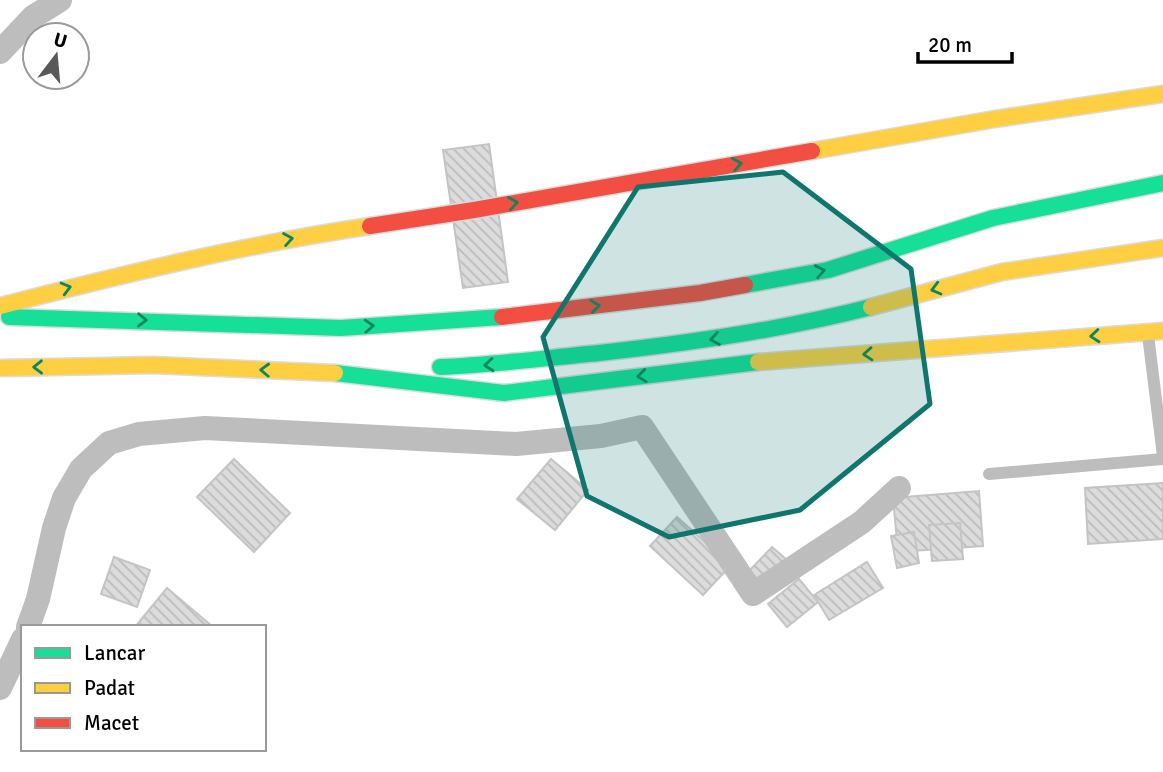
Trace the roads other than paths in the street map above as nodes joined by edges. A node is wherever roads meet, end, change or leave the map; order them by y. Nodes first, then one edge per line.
1 (60, 0) edge
2 (0, 52) edge
3 (1163, 94) edge
4 (1163, 183) edge
5 (1163, 248) edge
6 (0, 306) edge
7 (0, 316) edge
8 (1155, 331) edge
9 (0, 368) edge
10 (333, 373) junction
11 (1163, 458) edge
12 (989, 474) dead end
13 (899, 488) dead end
14 (29, 625) edge
15 (21, 643) edge
16 (0, 688) edge

1 - 2 street
6 -> 3 highway
7 -> 4 highway
5 -> 10 highway
8 -> 10 highway
8 - 11 lane
10 -> 9 highway
11 - 12 lane
13 - 14 street
15 - 16 street

